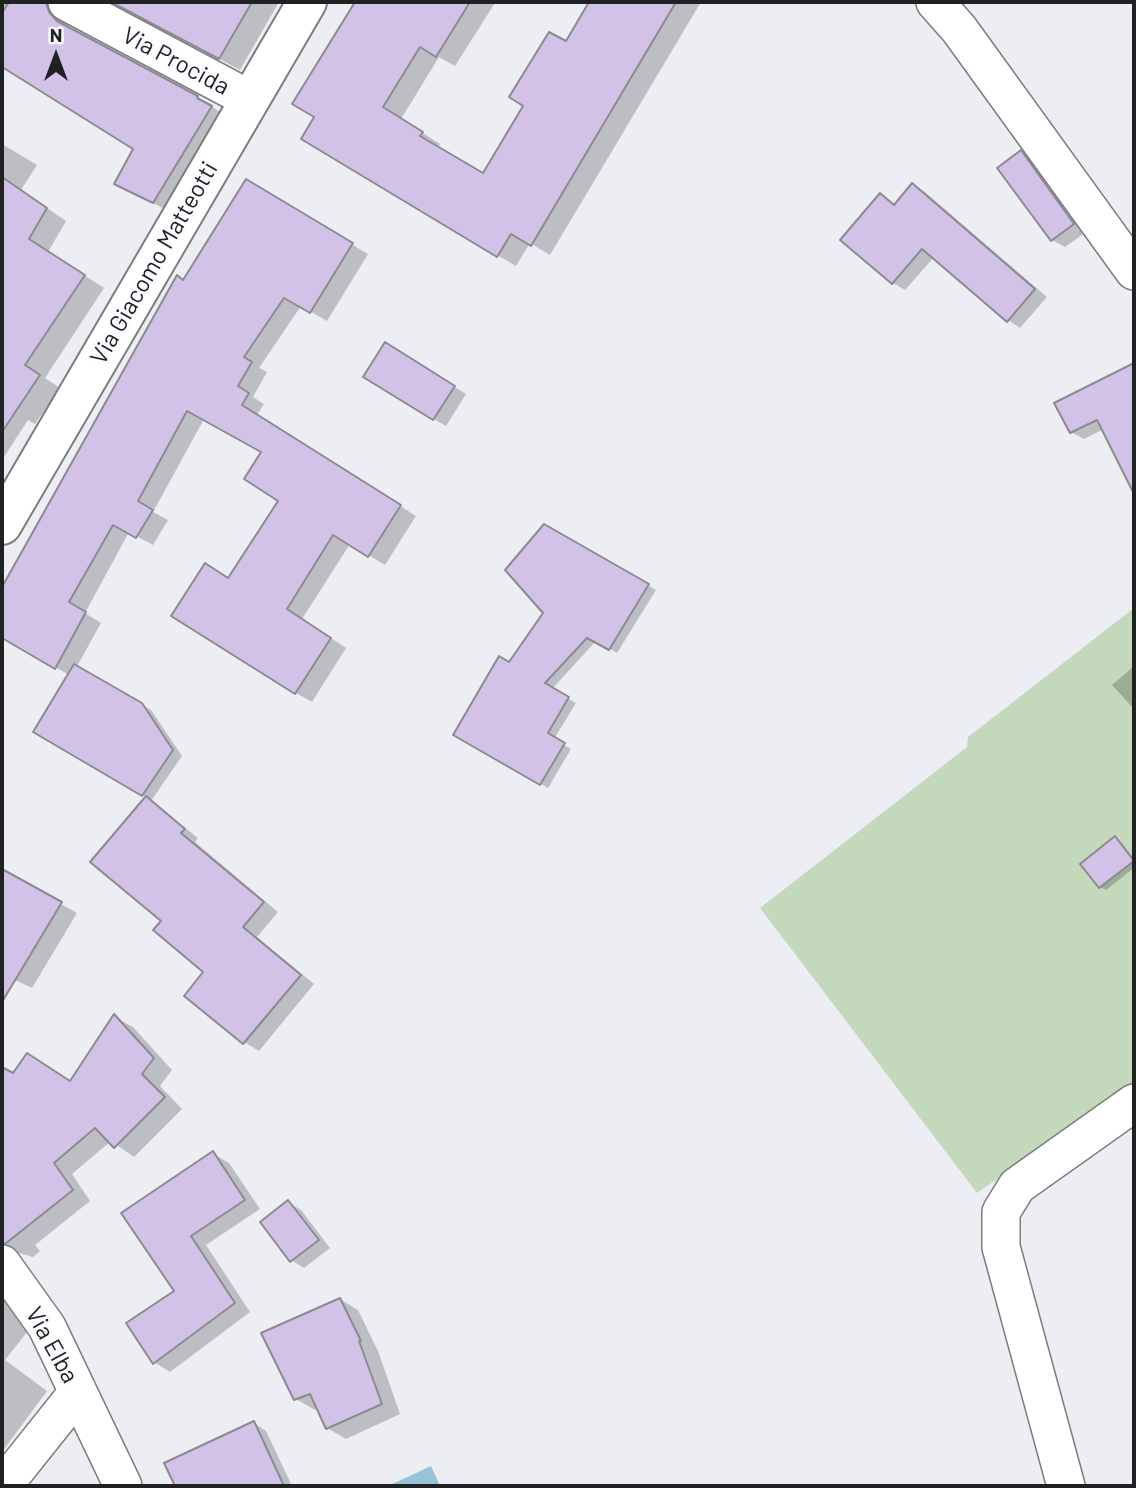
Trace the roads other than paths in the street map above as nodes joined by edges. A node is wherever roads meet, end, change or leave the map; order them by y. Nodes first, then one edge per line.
1 (67, 2) edge
2 (307, 2) edge
3 (935, 2) edge
4 (248, 99) junction
5 (1134, 271) edge
6 (2, 525) edge
7 (1134, 1103) edge
8 (2, 1264) edge
9 (78, 1392) junction
10 (3, 1486) edge
11 (123, 1486) edge
12 (1066, 1486) edge

1 - 4 street, Via Procida
2 - 4 street, Via Giacomo Matteotti
3 - 5 street
4 - 6 street, Via Giacomo Matteotti
7 - 12 street
8 - 9 street, Via Elba
9 - 10 street, Via Elba
9 - 11 street, Via Elba

